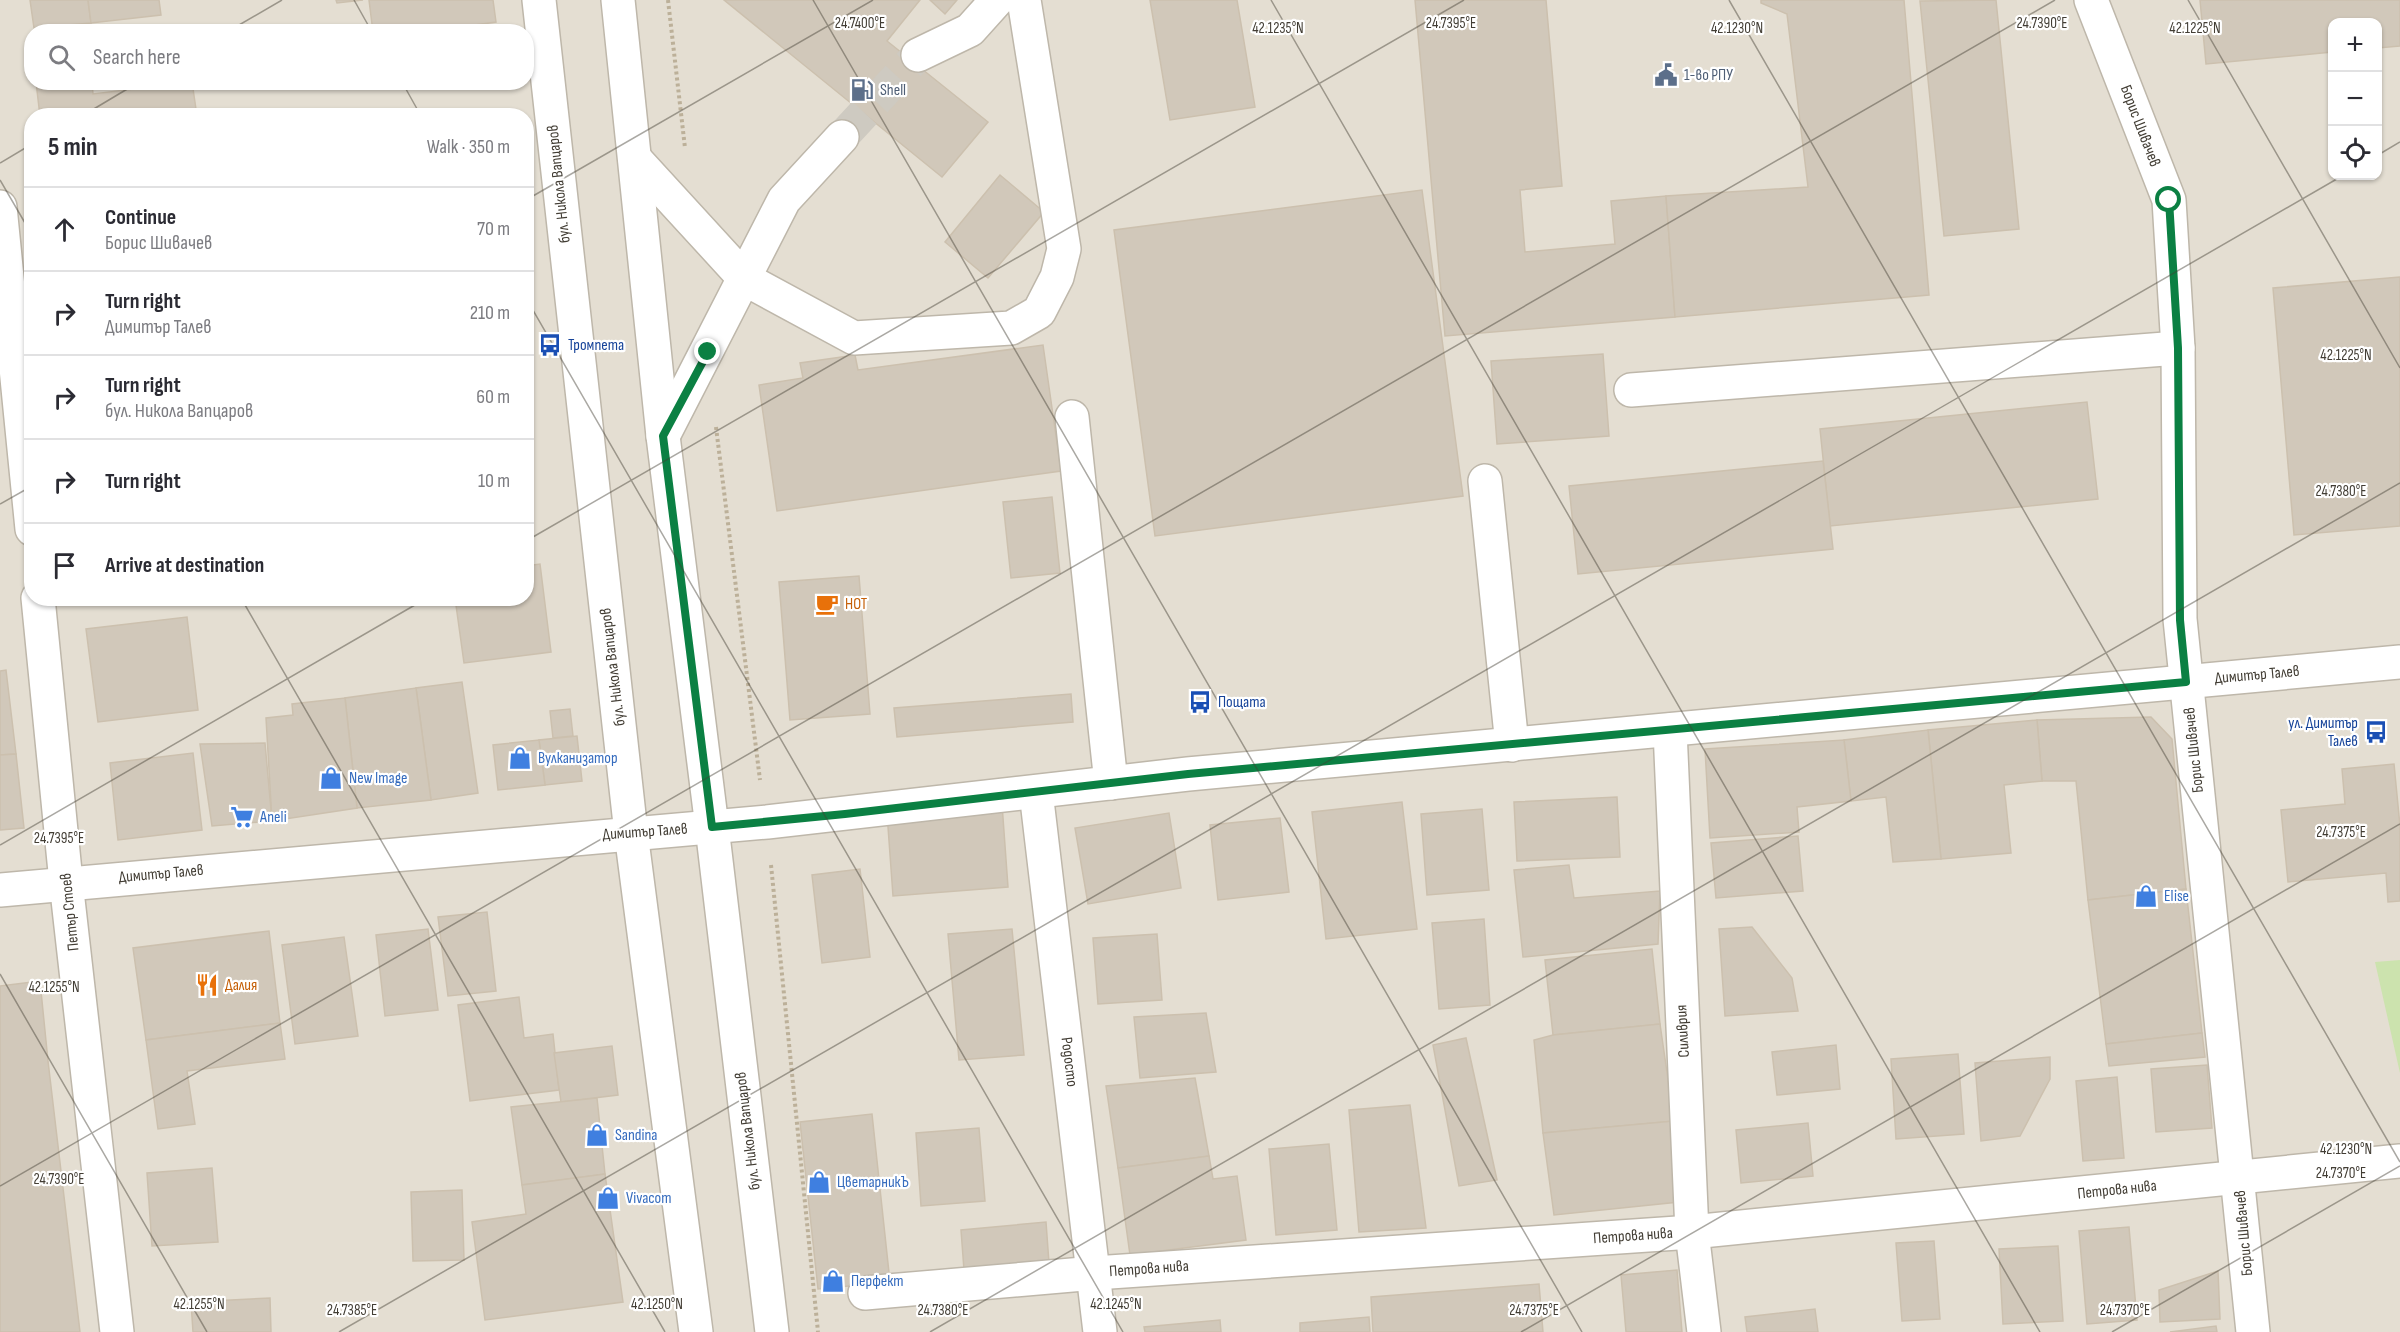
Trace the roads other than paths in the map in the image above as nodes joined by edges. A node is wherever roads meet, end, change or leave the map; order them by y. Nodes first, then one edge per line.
1 (539, 0) edge
2 (618, 0) edge
3 (997, 0) edge
4 (1024, 0) edge
5 (2091, 0) edge
6 (918, 55) tunnel mouth
7 (842, 136) tunnel mouth
8 (635, 159) junction
9 (0, 207) edge
10 (745, 279) junction
11 (2178, 348) junction
12 (1631, 390) dead end
13 (9, 396) edge
14 (1072, 417) dead end
15 (663, 436) junction
16 (1485, 481) dead end
17 (24, 483) edge
18 (39, 606) edge
19 (2400, 662) edge
20 (2186, 682) junction
21 (1670, 730) junction
22 (1512, 745) junction
23 (1111, 783) junction
24 (1036, 792) junction
25 (712, 827) junction
26 (632, 833) junction
27 (66, 882) junction
28 (0, 890) edge
29 (2400, 1161) edge
30 (2239, 1178) junction
31 (1692, 1232) junction
32 (1095, 1272) junction
33 (865, 1293) dead end
34 (117, 1332) edge
35 (696, 1332) edge
36 (772, 1332) edge
37 (1100, 1332) edge
38 (1704, 1332) edge
39 (2253, 1332) edge

1 - 26 street, бул. Никола Вапцаров
2 - 8 street, бул. Никола Вапцаров
3 - 6 street
4 - 10 street
5 - 11 street, Борис Шивачев
7 - 10 street
8 - 10 street
8 - 15 street, бул. Никола Вапцаров
9 - 13 street
10 - 15 street
11 - 12 street
11 - 20 street, Борис Шивачев
13 - 17 street
14 - 23 street
15 - 25 street, бул. Никола Вапцаров
16 - 22 street
18 - 27 street, Петър Стоев
19 - 20 street, Димитър Талев
20 - 21 street, Димитър Талев
20 - 30 street, Борис Шивачев
21 - 22 street, Димитър Талев
21 - 31 street, Силиврия
22 - 23 street, Димитър Талев
23 - 24 street, Димитър Талев
24 - 25 street, Димитър Талев
24 - 32 street, Родосто
25 - 26 street, Димитър Талев
25 - 36 street, бул. Никола Вапцаров
26 - 27 street, Димитър Талев
26 - 35 street, бул. Никола Вапцаров
27 - 28 street, Димитър Талев
27 - 34 street, Петър Стоев
29 - 30 street, Петрова нива
30 - 31 street, Петрова нива
30 - 39 street, Борис Шивачев
31 - 32 street, Петрова нива
31 - 38 street, Силиврия
32 - 33 street, Петрова нива
32 - 37 street, Родосто

